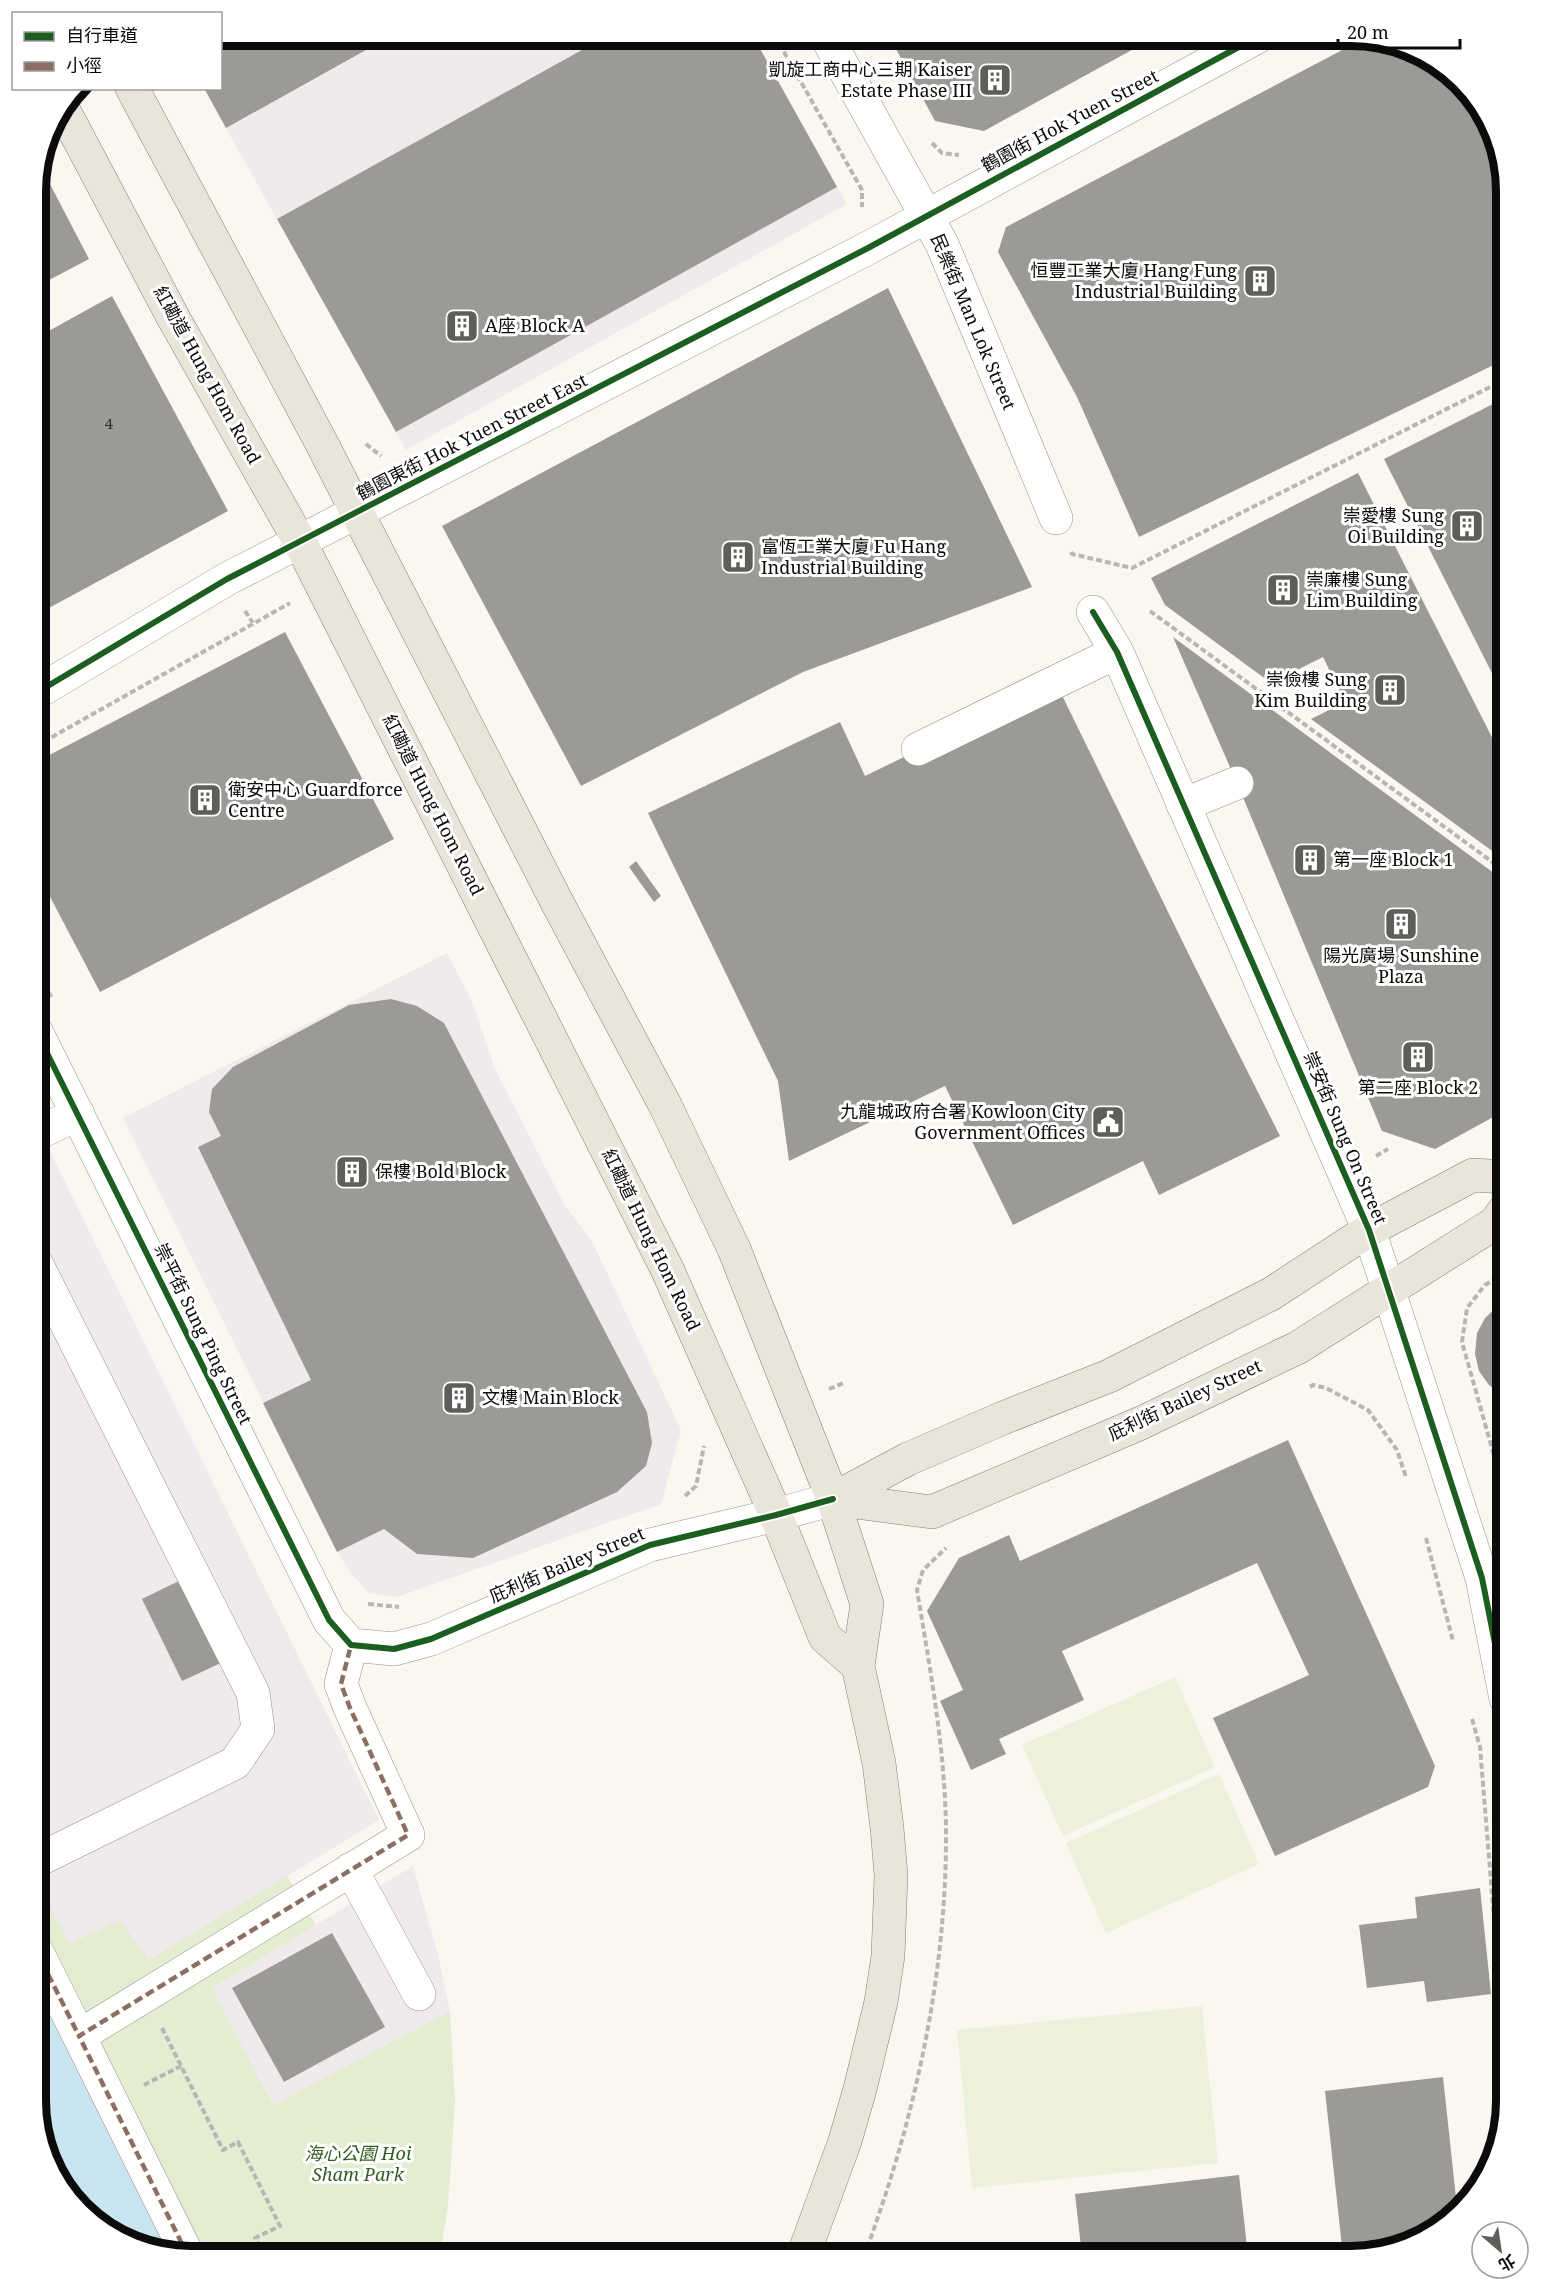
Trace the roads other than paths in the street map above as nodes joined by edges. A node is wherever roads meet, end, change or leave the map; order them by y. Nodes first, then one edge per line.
1 (832, 47) edge
2 (1238, 47) edge
3 (133, 90) edge
4 (67, 117) edge
5 (927, 216) junction
6 (358, 512) junction
7 (1056, 518) dead end
8 (300, 542) junction
9 (1093, 612) dead end
10 (1117, 652) junction
11 (47, 687) edge
12 (918, 749) dead end
13 (1237, 783) dead end
14 (1183, 805) junction
15 (47, 1052) edge
16 (78, 1114) junction
17 (47, 1129) edge
18 (1496, 1176) edge
19 (1496, 1222) edge
20 (1370, 1230) junction
21 (46, 1284) edge
22 (1388, 1290) junction
23 (833, 1499) junction
24 (776, 1515) junction
25 (351, 1645) junction
26 (1496, 1649) edge
27 (858, 1666) junction
28 (46, 1855) edge
29 (351, 1869) junction
30 (46, 1970) edge
31 (419, 1994) dead end
32 (79, 2036) junction
33 (183, 2245) edge
34 (807, 2246) edge

1 - 5 street, 民樂街 Man Lok Street
2 - 5 street, 鶴園街 Hok Yuen Street
3 - 6 main road
4 - 8 main road, 紅磡道 Hung Hom Road
5 - 6 street, 鶴園東街 Hok Yuen Street East
5 - 7 street, 民樂街 Man Lok Street
6 - 8 street, 鶴園東街 Hok Yuen Street East
6 - 23 main road
8 - 11 street, 鶴園東街 Hok Yuen Street East
8 - 24 main road, 紅磡道 Hung Hom Road
9 - 10 street, 崇安街 Sung On Street
10 - 12 street
10 - 14 street, 崇安街 Sung On Street
13 - 14 street
14 - 20 street, 崇安街 Sung On Street
15 - 16 street, 崇平街 Sung Ping Street
16 - 17 street
16 - 25 street, 崇平街 Sung Ping Street
18 - 20 main road, 庇利街 Bailey Street
19 - 22 main road, 庇利街 Bailey Street
20 - 22 street, 崇安街 Sung On Street
20 - 23 main road, 庇利街 Bailey Street
21 - 28 street
22 - 23 main road, 庇利街 Bailey Street
22 - 26 street, 崇安街 Sung On Street
23 - 24 street, 庇利街 Bailey Street
23 - 27 main road
24 - 25 street, 庇利街 Bailey Street
24 - 27 main road, 紅磡道 Hung Hom Road
25 - 29 street
27 - 34 main road
29 - 31 street
29 - 32 street
30 - 32 street
32 - 33 street

